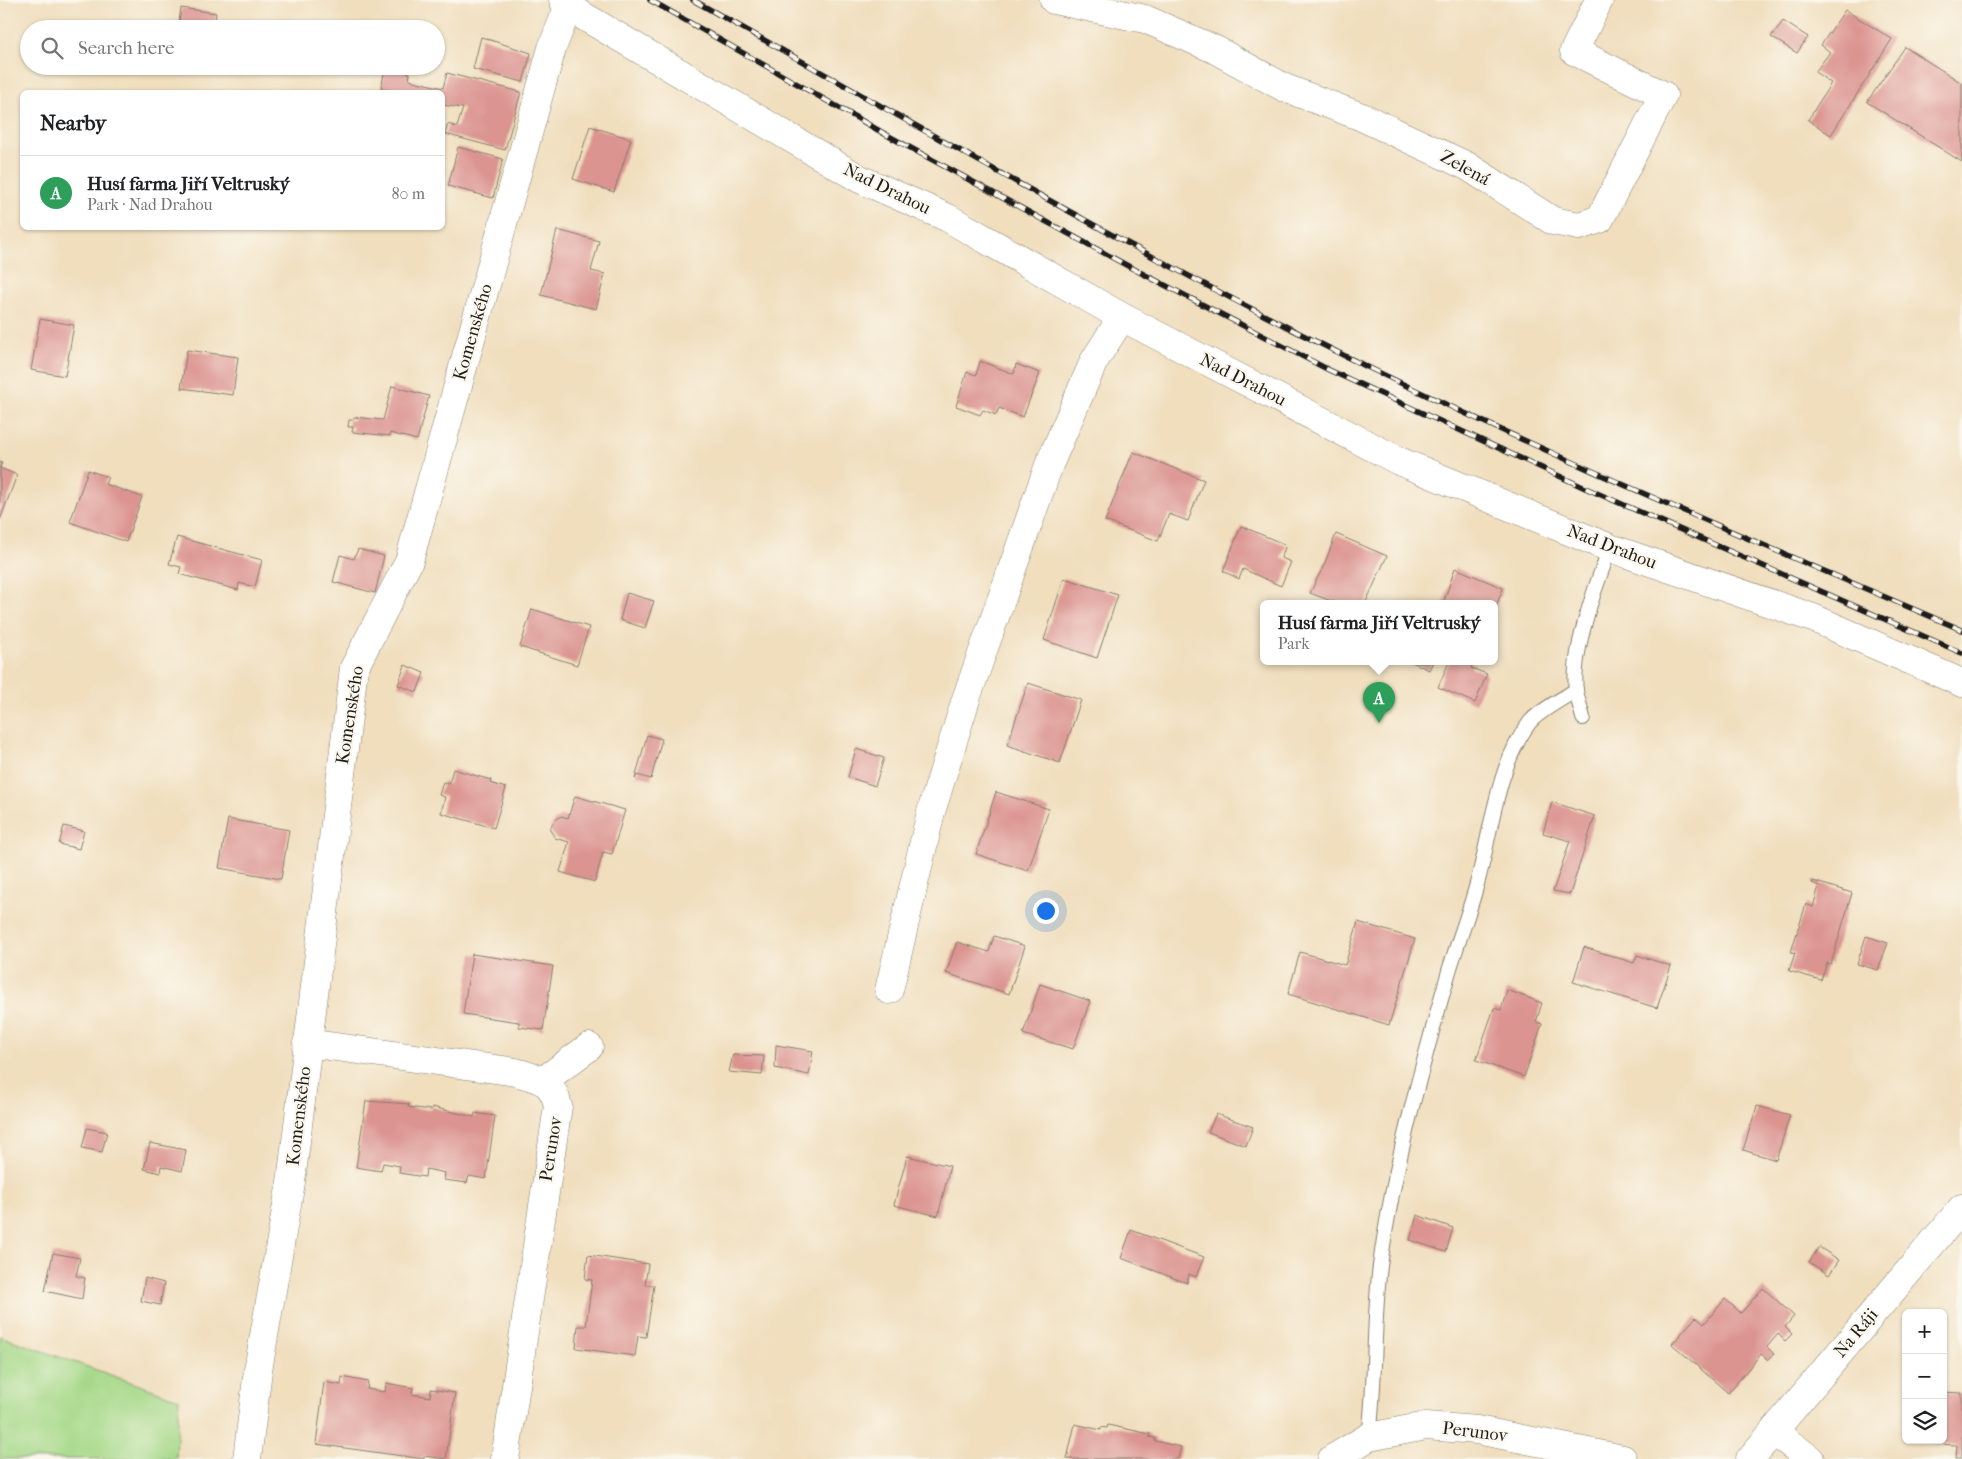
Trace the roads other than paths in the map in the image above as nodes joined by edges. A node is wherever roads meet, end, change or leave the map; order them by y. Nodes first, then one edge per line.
1 (1054, 0) edge
2 (1599, 0) edge
3 (568, 2) edge
4 (1122, 318) junction
5 (1610, 548) junction
6 (1962, 683) edge
7 (1576, 690) junction
8 (1583, 718) dead end
9 (889, 990) dead end
10 (308, 1043) junction
11 (589, 1047) dead end
12 (543, 1081) junction
13 (1962, 1208) edge
14 (1773, 1432) junction
15 (1369, 1437) junction
16 (247, 1459) edge
17 (505, 1459) edge
18 (1332, 1459) edge
19 (1623, 1459) edge
20 (1750, 1459) edge
21 (1810, 1459) edge

1 - 2 street, Zelená
3 - 4 street, Nad Drahou
3 - 10 street, Komenského
4 - 5 street, Nad Drahou
4 - 9 street
5 - 6 street, Nad Drahou
5 - 7 lane
7 - 8 lane
7 - 15 lane
10 - 12 street
10 - 16 street, Komenského
11 - 12 street
12 - 17 street, Perunov
13 - 14 street, Na Ráji
14 - 20 street, Na Ráji
14 - 21 street
15 - 18 street, Perunov
15 - 19 street, Perunov

